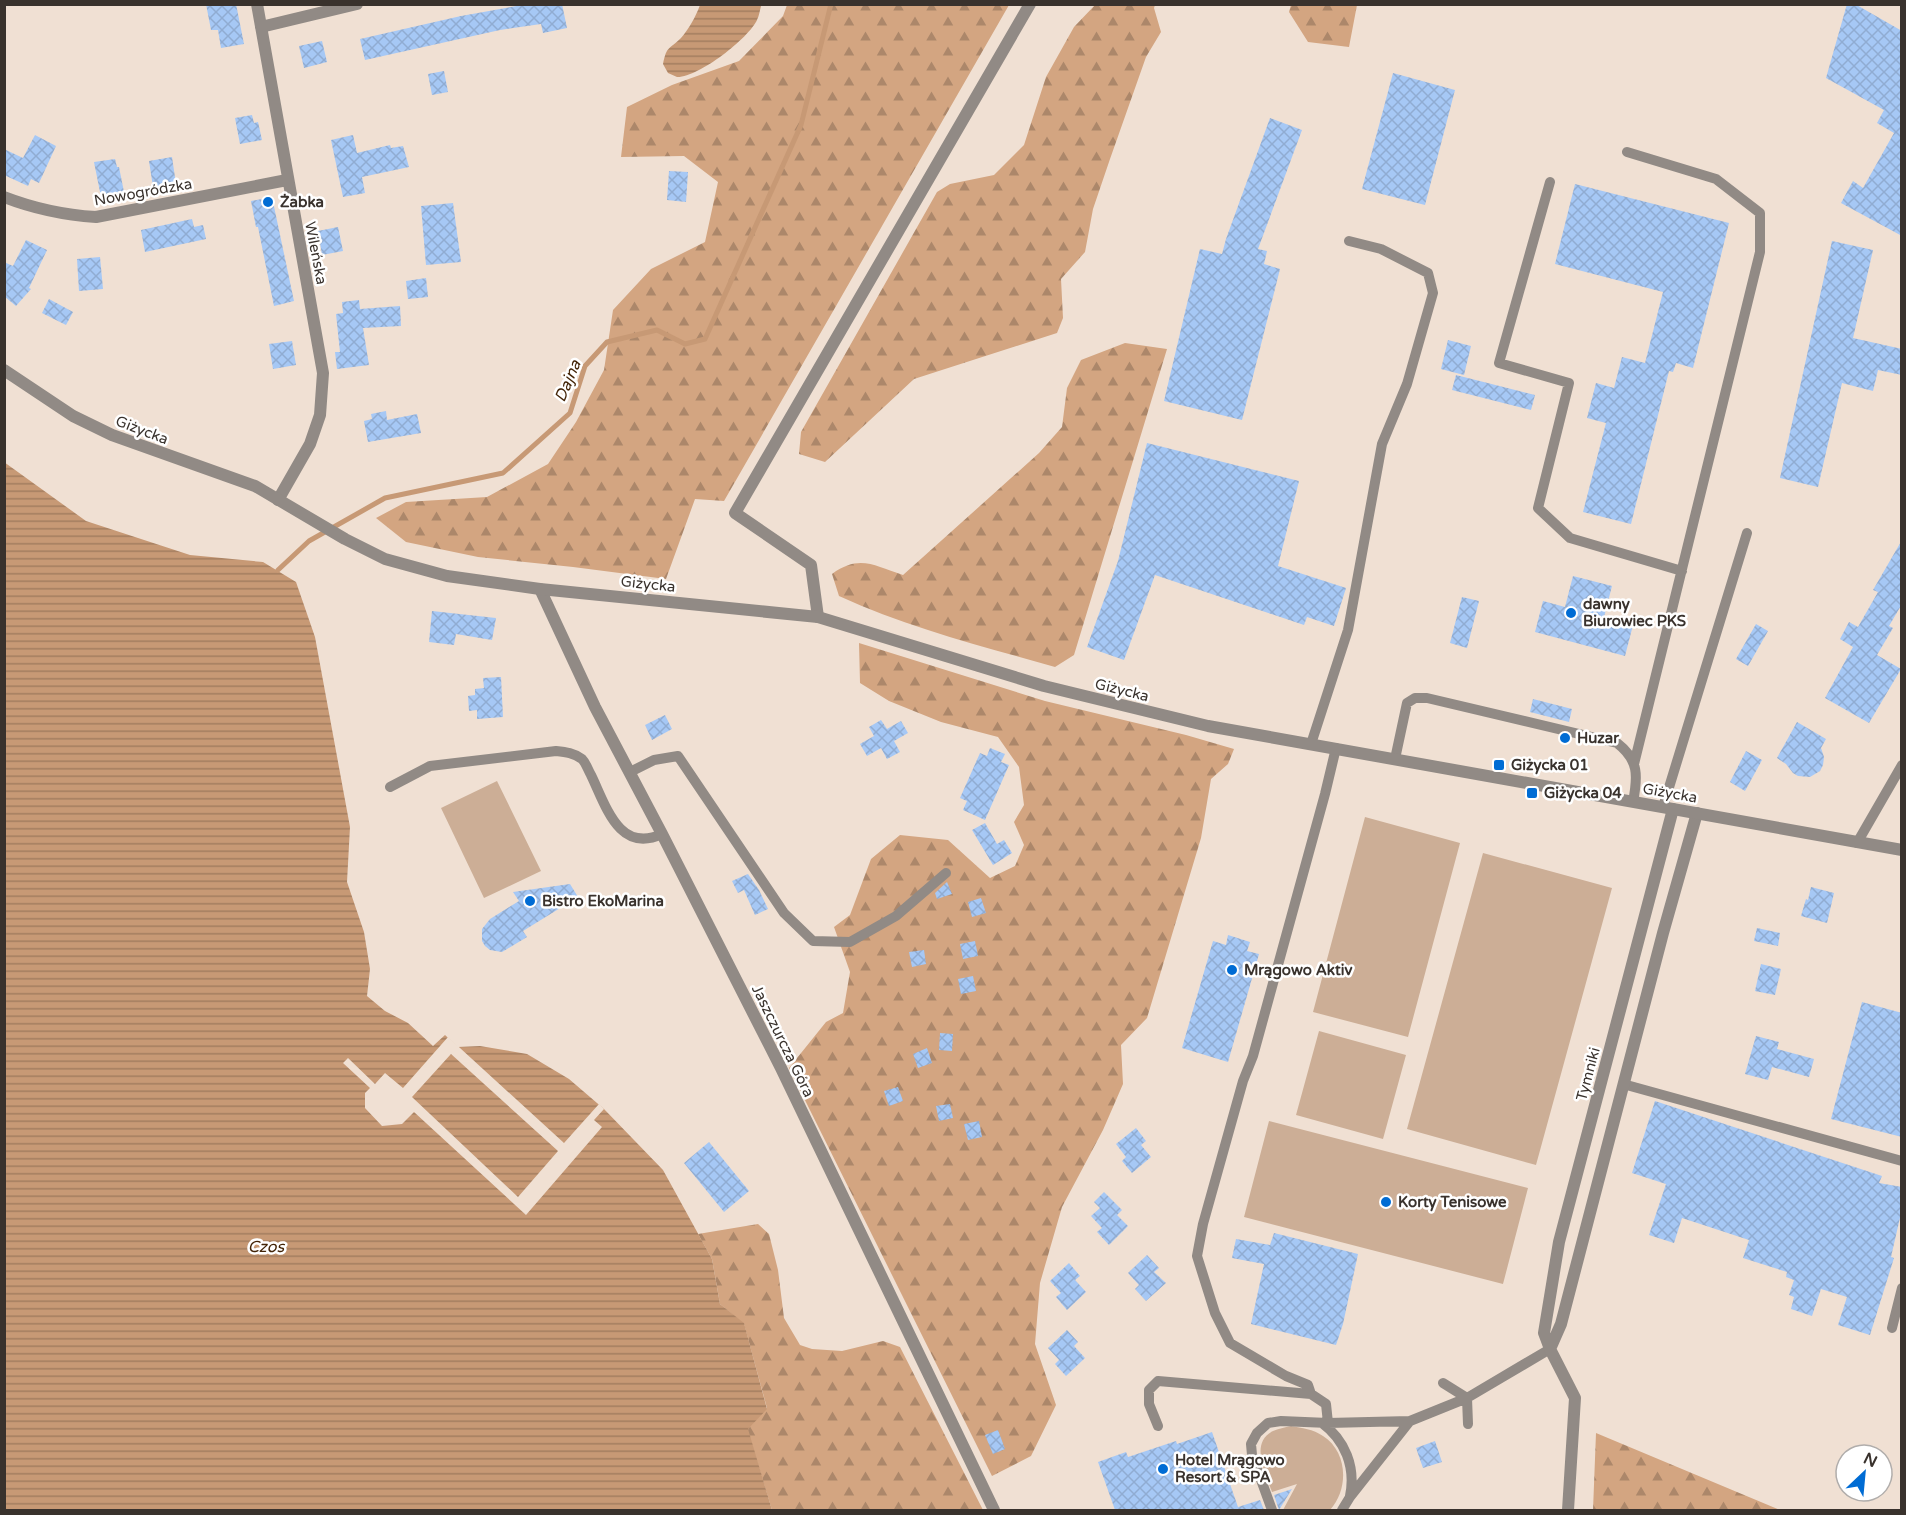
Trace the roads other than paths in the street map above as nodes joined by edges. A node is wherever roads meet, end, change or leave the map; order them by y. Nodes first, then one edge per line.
1 (257, 4) edge
2 (357, 4) edge
3 (1030, 4) edge
4 (261, 27) junction
5 (1627, 152) dead end
6 (287, 180) junction
7 (1550, 182) dead end
8 (4, 197) edge
9 (1349, 241) dead end
10 (4, 370) edge
11 (278, 500) junction
12 (1747, 533) dead end
13 (1682, 571) junction
14 (540, 589) junction
15 (818, 617) junction
16 (1311, 744) junction
17 (1336, 748) junction
18 (1395, 759) junction
19 (1634, 764) junction
20 (1902, 765) edge
21 (630, 772) junction
22 (1896, 785) edge
23 (390, 787) dead end
24 (1633, 802) junction
25 (1668, 808) junction
26 (1697, 813) junction
27 (662, 834) junction
28 (1857, 843) junction
29 (1902, 850) edge
30 (946, 873) dead end
31 (1623, 1084) junction
32 (1902, 1161) edge
33 (1902, 1288) edge
34 (1892, 1328) dead end
35 (1550, 1349) junction
36 (1443, 1383) dead end
37 (1311, 1394) junction
38 (1467, 1398) junction
39 (1410, 1421) junction
40 (1325, 1422) junction
41 (1468, 1424) dead end
42 (1158, 1426) dead end
43 (1350, 1497) junction
44 (994, 1510) edge
45 (1272, 1510) edge
46 (1342, 1510) edge
47 (1568, 1510) edge

1 - 4 street, Wileńska
2 - 4 street
3 - 15 street
4 - 6 street, Wileńska
5 - 13 lane
6 - 8 street, Nowogródzka
6 - 11 street, Wileńska
7 - 13 lane
9 - 16 lane
10 - 11 street, Giżycka
11 - 14 street, Giżycka
12 - 25 lane
13 - 19 lane
14 - 15 street, Giżycka
14 - 21 street, Jaszczurcza Góra
15 - 16 street, Giżycka
16 - 17 street, Giżycka
17 - 18 street, Giżycka
17 - 37 lane
18 - 19 lane
18 - 24 street, Giżycka
19 - 24 lane
20 - 22 lane
21 - 27 street, Jaszczurcza Góra
21 - 30 lane
22 - 28 lane
23 - 27 lane
24 - 25 street, Giżycka
25 - 26 street, Giżycka
25 - 35 street, Tymniki
26 - 28 street, Giżycka
26 - 31 street
27 - 44 street, Jaszczurcza Góra
28 - 29 street, Giżycka
31 - 32 lane
31 - 35 street
33 - 34 lane
35 - 38 lane
35 - 47 street, Tymniki
36 - 38 lane
37 - 40 lane
37 - 42 lane
38 - 39 lane
38 - 41 lane
39 - 40 lane
39 - 43 lane
40 - 43 lane
40 - 45 lane
43 - 46 lane

